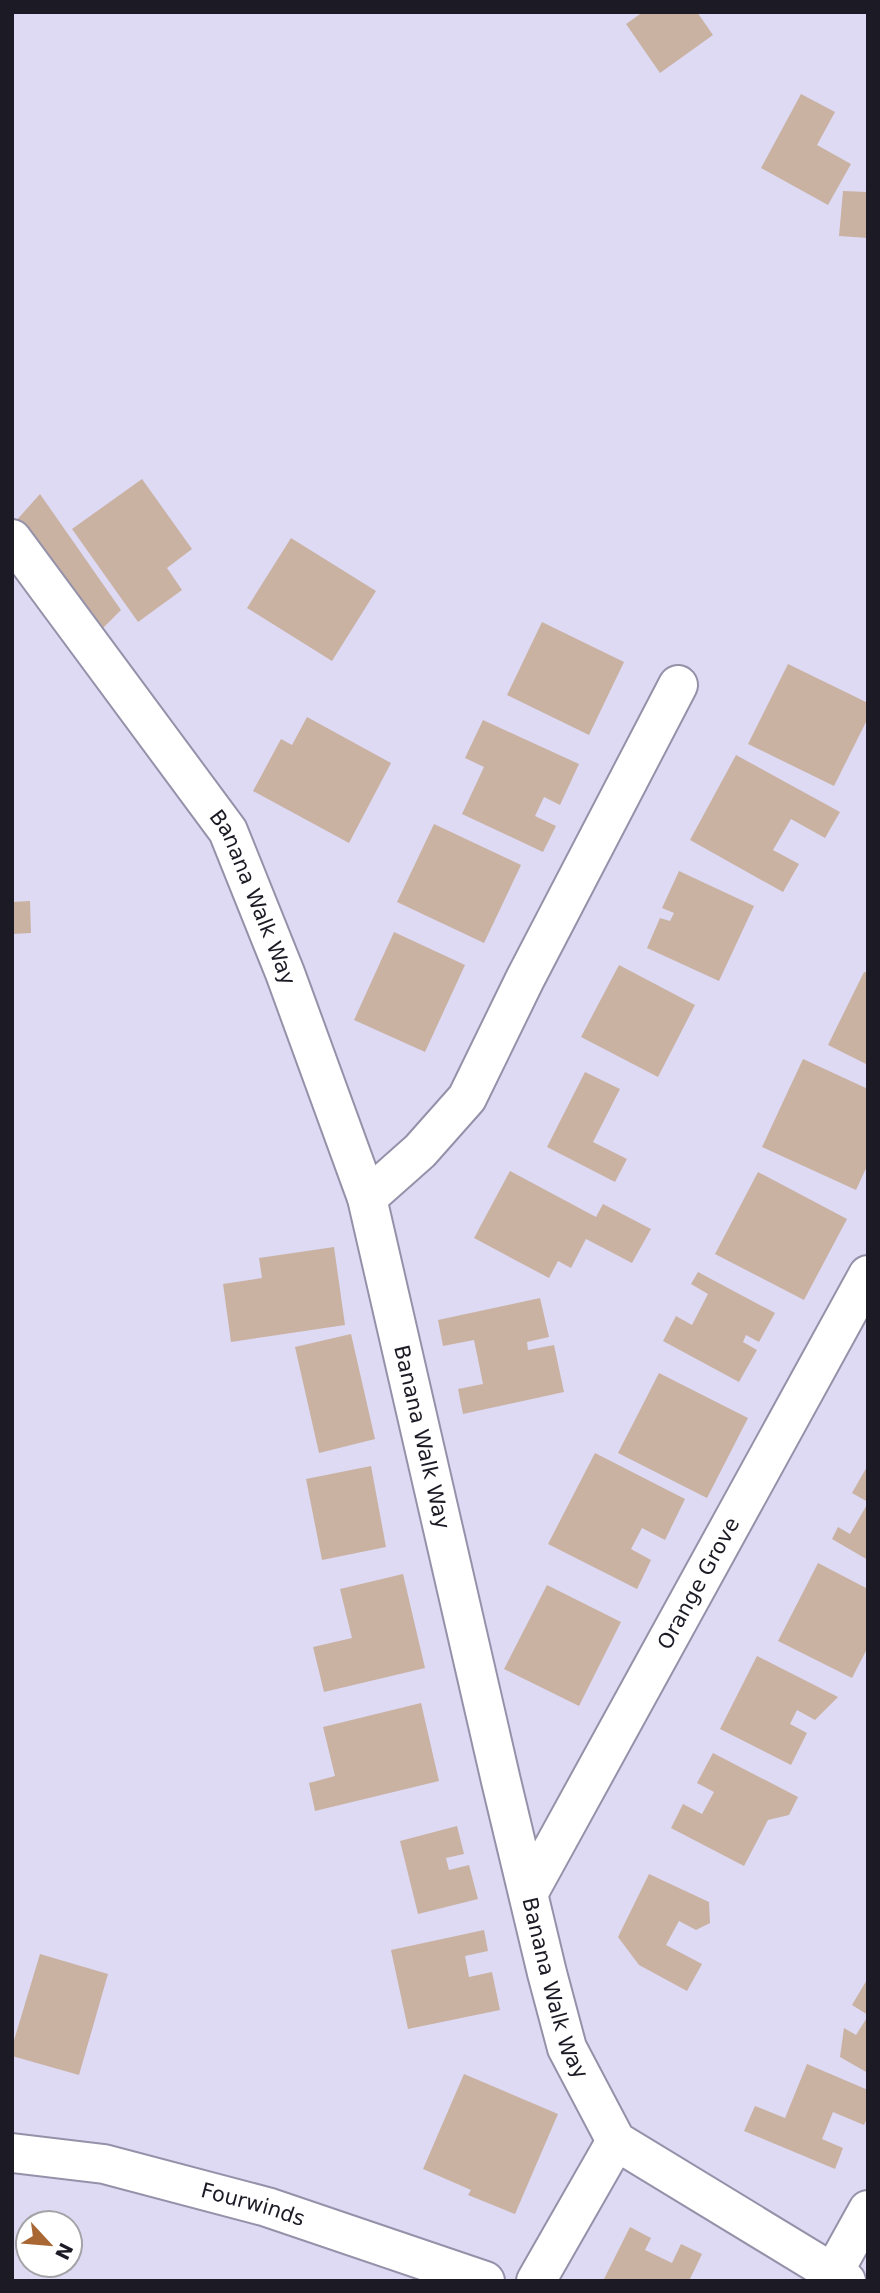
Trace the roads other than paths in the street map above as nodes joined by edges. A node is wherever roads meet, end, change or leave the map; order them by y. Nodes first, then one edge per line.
1 (12, 539) edge
2 (678, 685) dead end
3 (367, 1198) junction
4 (868, 1275) edge
5 (529, 1892) junction
6 (616, 2141) junction
7 (12, 2153) edge
8 (868, 2210) edge
9 (839, 2277) edge
10 (485, 2281) edge
11 (536, 2281) edge

1 - 3 street, Banana Walk Way
2 - 3 street
3 - 5 street, Banana Walk Way
4 - 5 street, Orange Grove
5 - 6 street, Banana Walk Way
6 - 9 street
6 - 11 street
7 - 10 street, Fourwinds
8 - 9 street

